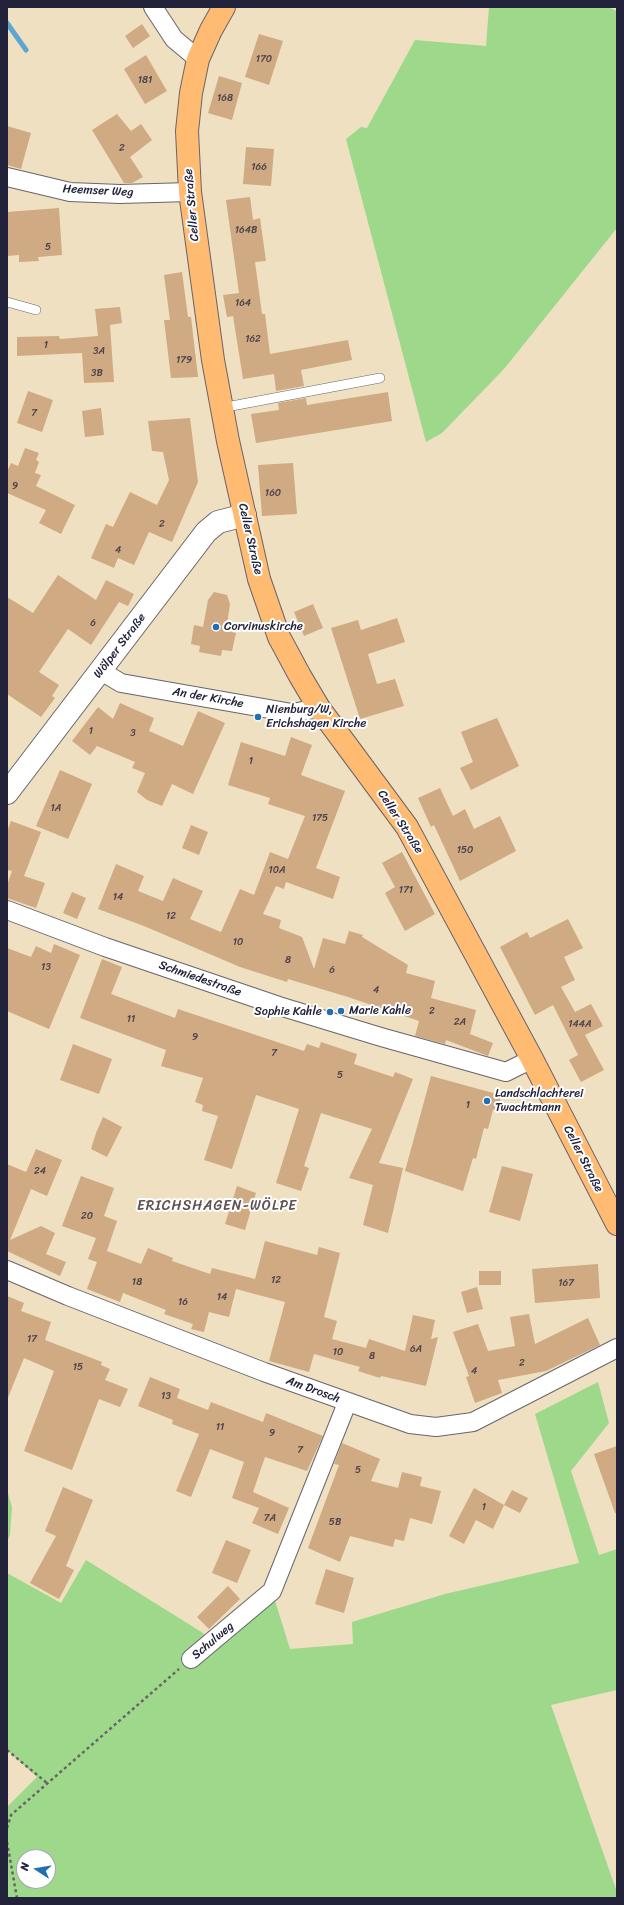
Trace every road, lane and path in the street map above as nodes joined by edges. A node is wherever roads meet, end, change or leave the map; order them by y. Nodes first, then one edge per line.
1 (153, 7) edge
2 (224, 7) edge
3 (198, 59) junction
4 (7, 177) edge
5 (190, 192) junction
6 (7, 302) edge
7 (36, 310) dead end
8 (380, 378) dead end
9 (221, 408) junction
10 (244, 515) junction
11 (101, 672) junction
12 (319, 708) junction
13 (7, 793) edge
14 (7, 910) edge
15 (532, 1059) junction
16 (617, 1224) edge
17 (7, 1270) edge
18 (617, 1348) edge
19 (347, 1403) junction
20 (192, 1659) joint
21 (7, 1750) edge
22 (46, 1783) junction
23 (7, 1828) edge
24 (7, 1842) edge
25 (17, 1898) edge

1 - 3 street
2 - 3 main road, Celler Straße
3 - 5 main road, Celler Straße
4 - 5 street, Heemser Weg
5 - 9 main road, Celler Straße
6 - 7 lane
8 - 9 lane
9 - 10 main road, Celler Straße
10 - 11 street, Wölper Straße
10 - 12 main road, Celler Straße
11 - 12 street, An der Kirche
11 - 13 street, Wölper Straße
12 - 15 main road, Celler Straße
14 - 15 street, Schmiedestraße
15 - 16 main road, Celler Straße
17 - 19 street, Am Drosch
18 - 19 street, Am Drosch
19 - 20 street, Schulweg
20 - 22 path, Schulweg
21 - 22 path
22 - 23 path, Schulweg
24 - 25 path

